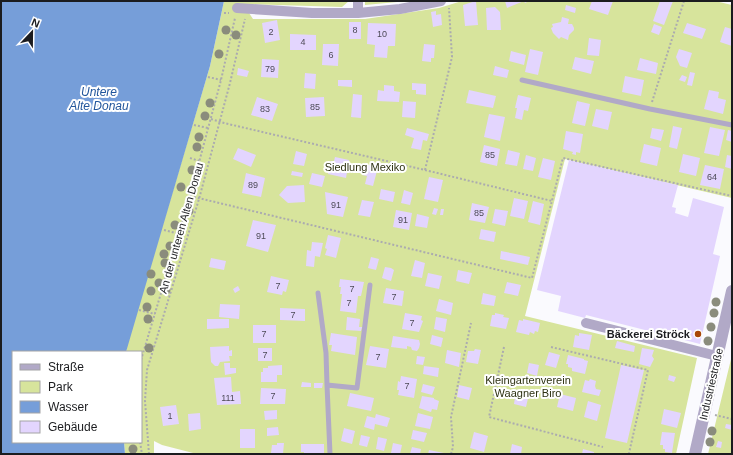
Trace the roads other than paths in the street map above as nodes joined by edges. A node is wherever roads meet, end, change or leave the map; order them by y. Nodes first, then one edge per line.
1 (358, 1) edge
2 (441, 1) edge
3 (237, 8) road end
4 (358, 13) junction
5 (522, 80) dead end
6 (732, 125) edge
7 (370, 285) dead end
8 (732, 291) edge
9 (318, 293) dead end
10 (586, 323) dead end
11 (717, 356) junction
12 (327, 385) junction
13 (330, 454) edge
14 (695, 454) edge

1 - 4 street
2 - 4 street
3 - 4 street
5 - 6 lane
7 - 12 lane
8 - 11 street, Industriestraße
9 - 12 lane
10 - 11 street
11 - 14 street, Industriestraße
12 - 13 lane

